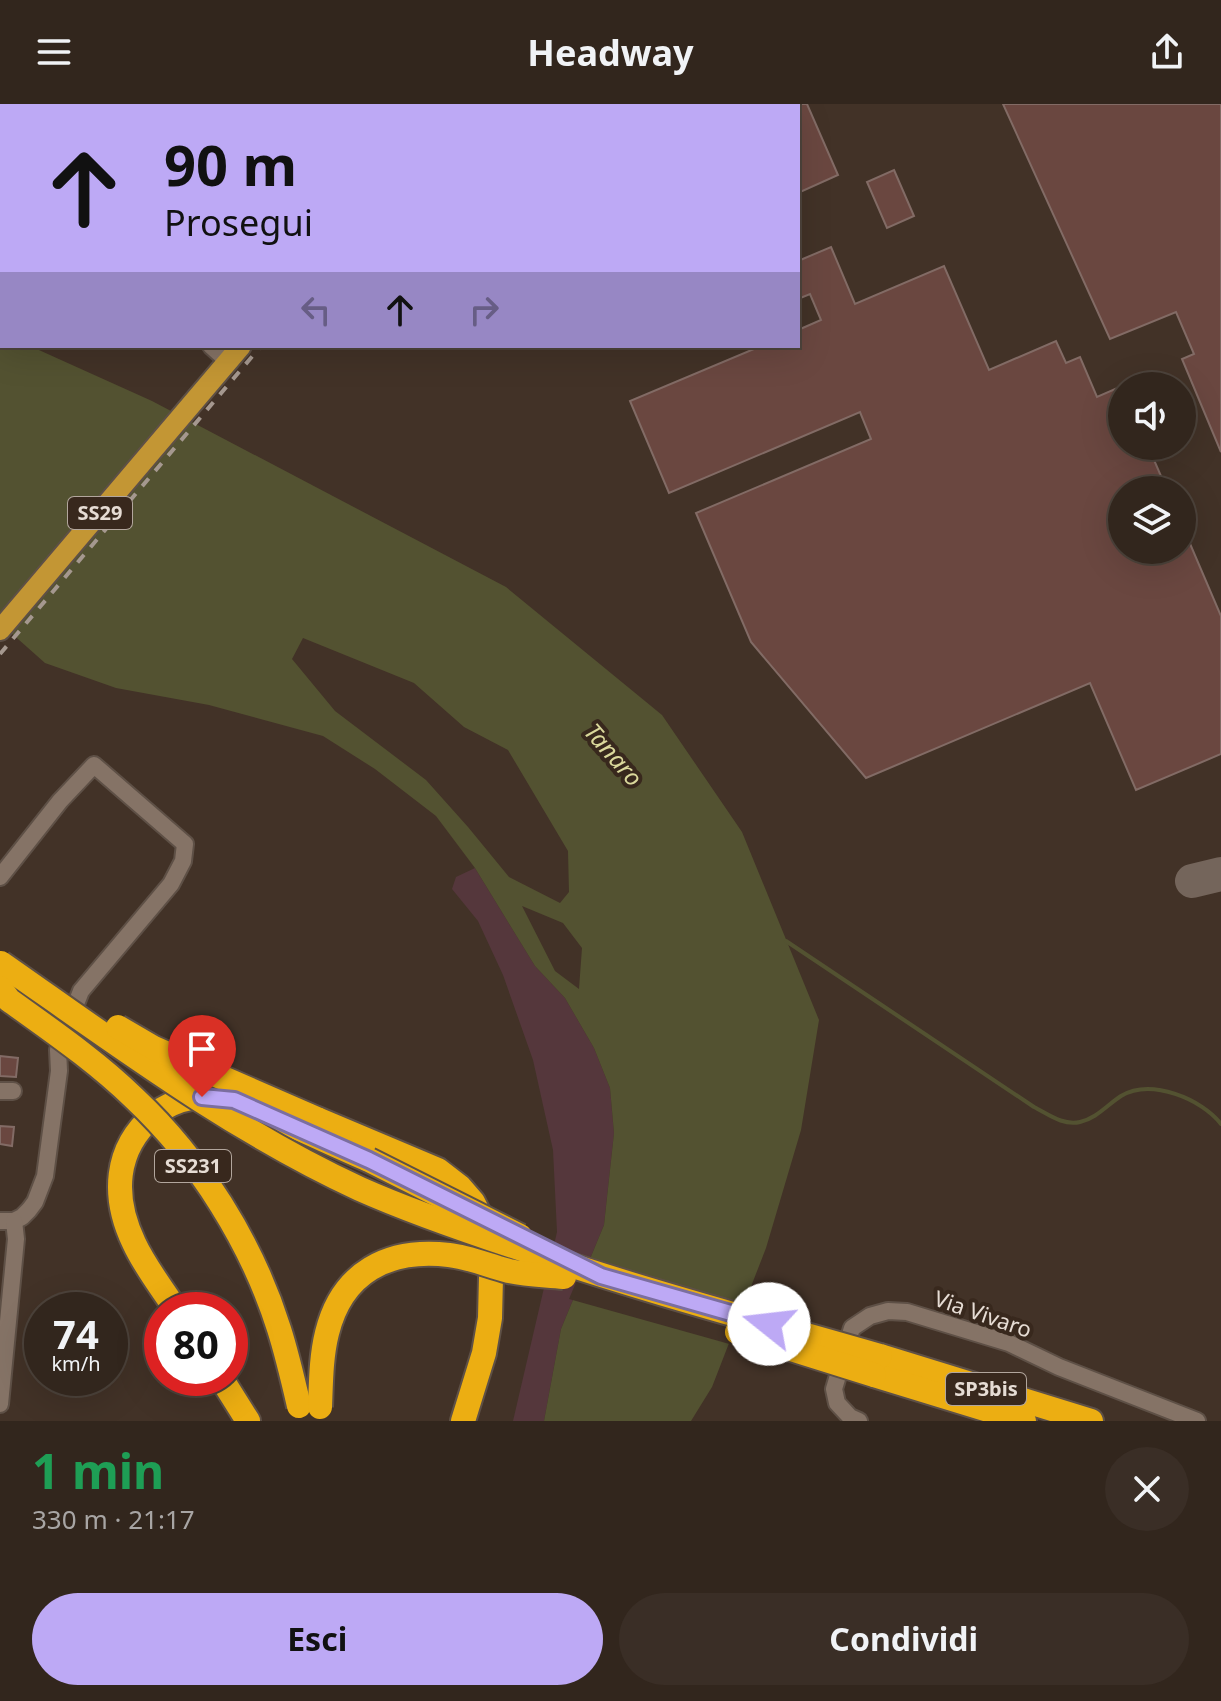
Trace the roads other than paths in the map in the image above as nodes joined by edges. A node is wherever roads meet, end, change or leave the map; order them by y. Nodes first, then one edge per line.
1 (239, 348) edge
2 (218, 349) edge
3 (214, 380) junction
4 (0, 630) edge
5 (0, 877) edge
6 (0, 963) edge
7 (0, 985) edge
8 (7, 1221) edge
9 (601, 1276) junction
10 (564, 1277) junction
11 (165, 1292) edge
12 (877, 1365) junction
13 (232, 1396) edge
14 (0, 1404) edge
15 (310, 1414) edge
16 (248, 1421) edge
17 (463, 1421) edge
18 (859, 1421) edge
19 (1024, 1421) edge
20 (1091, 1421) edge
21 (1197, 1421) edge

1 - 3 main road, SS29
2 - 3 main road, SS29
3 - 4 main road, SS29
5 - 8 street
6 - 9 highway, SP3bis, bridge
6 - 17 highway, bridge
7 - 10 highway, SP3bis, bridge
7 - 15 highway, SS231, bridge
8 - 14 street
9 - 11 highway, bridge
9 - 12 highway, SP3bis, bridge
10 - 12 highway, SP3bis, bridge
10 - 15 highway, bridge
12 - 19 highway, SP3bis
12 - 20 highway, SP3bis
13 - 16 highway
18 - 21 street, Via Vivaro

